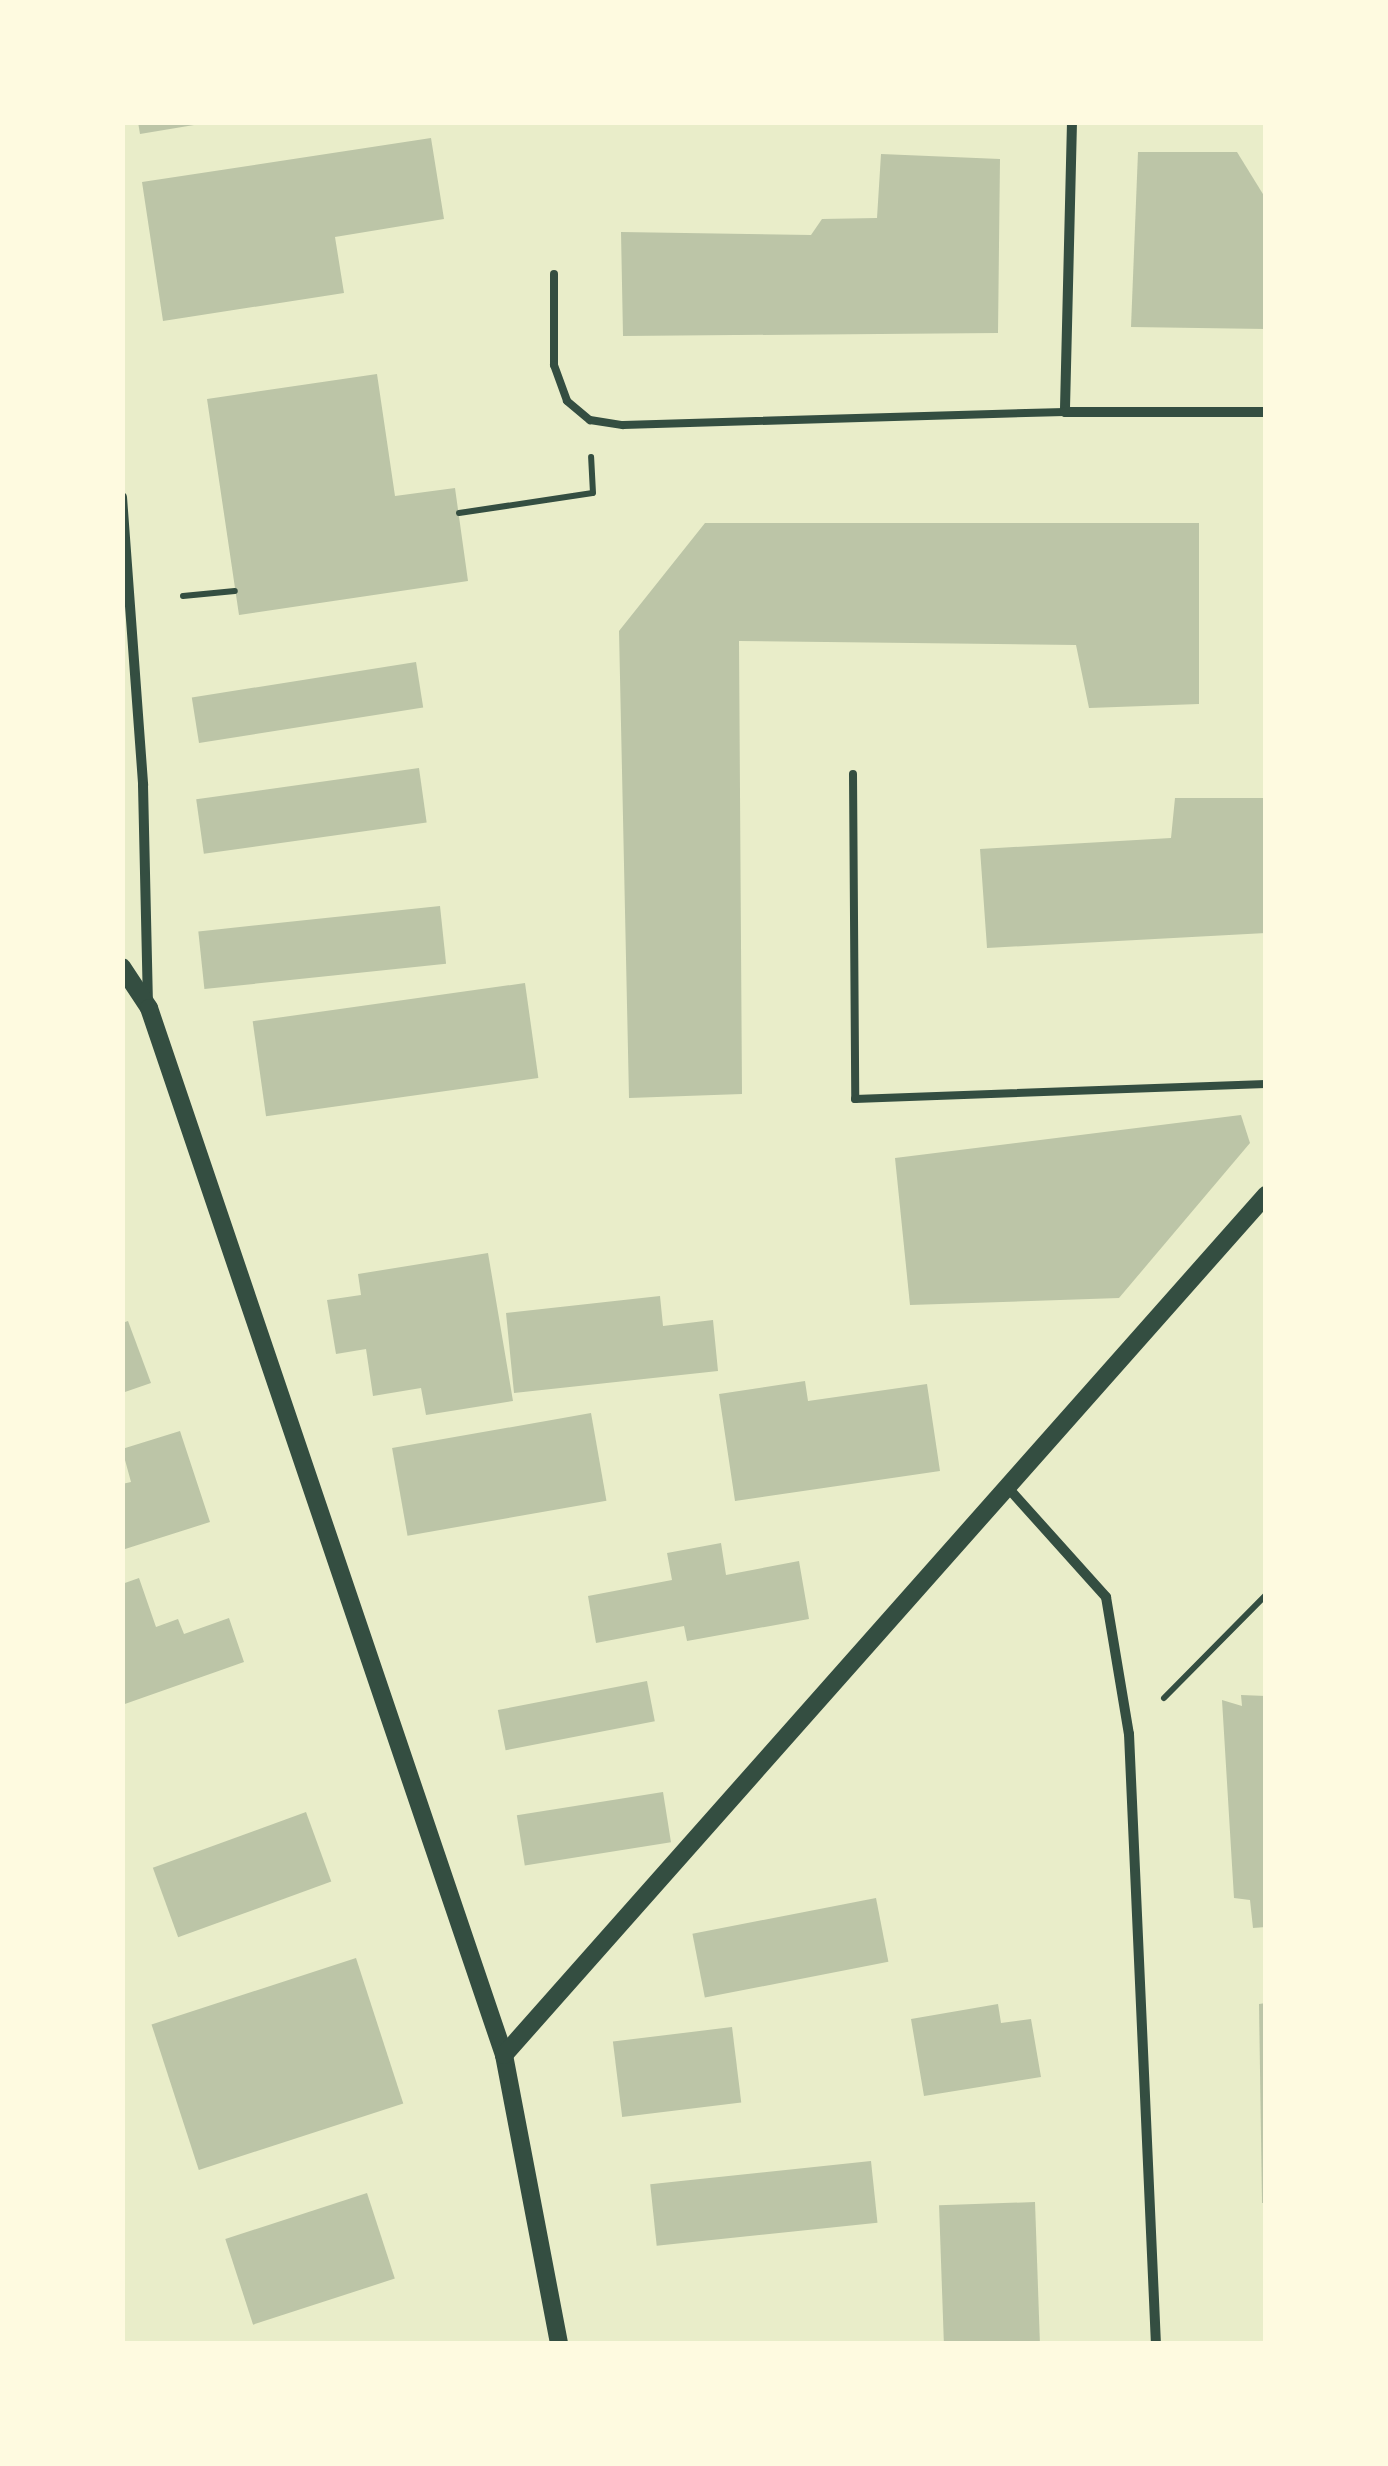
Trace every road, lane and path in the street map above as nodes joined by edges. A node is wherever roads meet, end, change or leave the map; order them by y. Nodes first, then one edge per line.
1 (1072, 122) edge
2 (554, 274) dead end
3 (1065, 412) junction
4 (1266, 412) edge
5 (590, 420) junction
6 (122, 497) edge
7 (123, 508) edge
8 (458, 513) dead end
9 (235, 591) dead end
10 (183, 596) dead end
11 (853, 774) dead end
12 (122, 967) edge
13 (148, 1008) junction
14 (1266, 1084) edge
15 (1266, 1195) edge
16 (1010, 1490) junction
17 (1266, 1594) edge
18 (1128, 1734) junction
19 (504, 2055) junction
20 (559, 2344) edge
21 (1156, 2344) edge

1 - 3 street
2 - 5 lane
3 - 4 street
3 - 5 lane
5 - 8 path
6 - 7 street
7 - 13 street
9 - 10 path
11 - 14 lane
12 - 13 street
13 - 19 street
15 - 16 street
16 - 18 street
16 - 19 street
17 - 18 path
18 - 21 street
19 - 20 street

